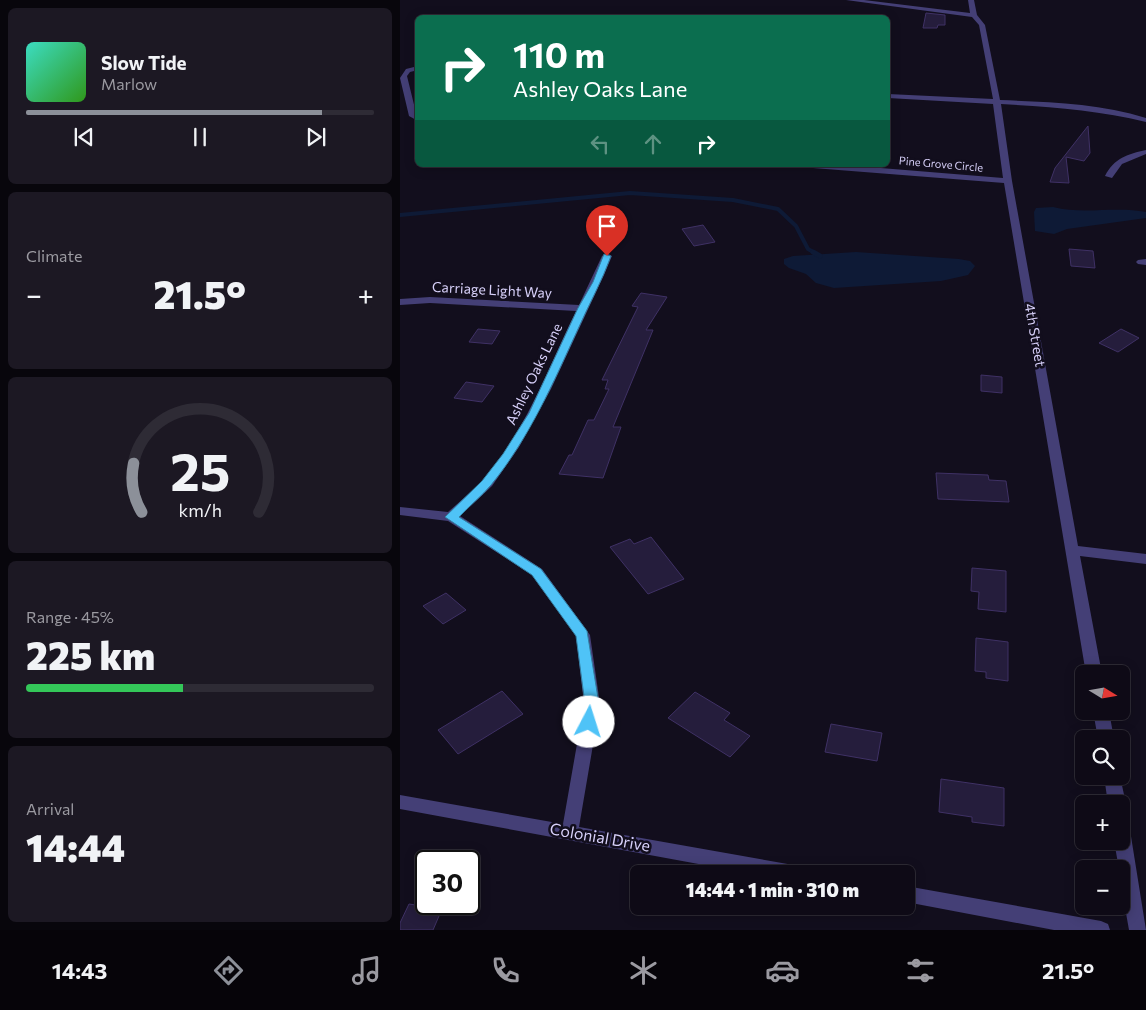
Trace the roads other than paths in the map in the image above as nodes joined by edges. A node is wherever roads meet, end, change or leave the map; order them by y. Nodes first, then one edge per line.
1 (849, 0) edge
2 (970, 0) edge
3 (974, 15) junction
4 (402, 62) dead end
5 (415, 67) edge
6 (415, 68) edge
7 (890, 96) edge
8 (997, 103) junction
9 (415, 117) edge
10 (1146, 120) edge
11 (1146, 152) edge
12 (837, 167) edge
13 (1109, 176) dead end
14 (1008, 181) junction
15 (607, 256) dead end
16 (400, 302) edge
17 (582, 308) junction
18 (400, 511) edge
19 (451, 517) junction
20 (1073, 550) junction
21 (1146, 559) edge
22 (1092, 665) edge
23 (400, 802) edge
24 (570, 831) junction
25 (1124, 850) edge
26 (751, 865) edge
27 (915, 896) edge
28 (1101, 930) edge
29 (1138, 930) edge

1 - 3 street
2 - 3 street, 4th Street
3 - 8 street, 4th Street
4 - 5 street
6 - 9 street
7 - 8 street
8 - 10 street
8 - 14 street, 4th Street
11 - 13 street
12 - 14 street, Pine Grove Circle
14 - 20 street, 4th Street
15 - 17 street, Ashley Oaks Lane
16 - 17 street, Carriage Light Way
17 - 19 street, Ashley Oaks Lane
18 - 19 street
19 - 24 street
20 - 21 street
20 - 22 street, 4th Street
23 - 24 street, Colonial Drive
24 - 26 street, Colonial Drive
25 - 29 street
27 - 28 street

